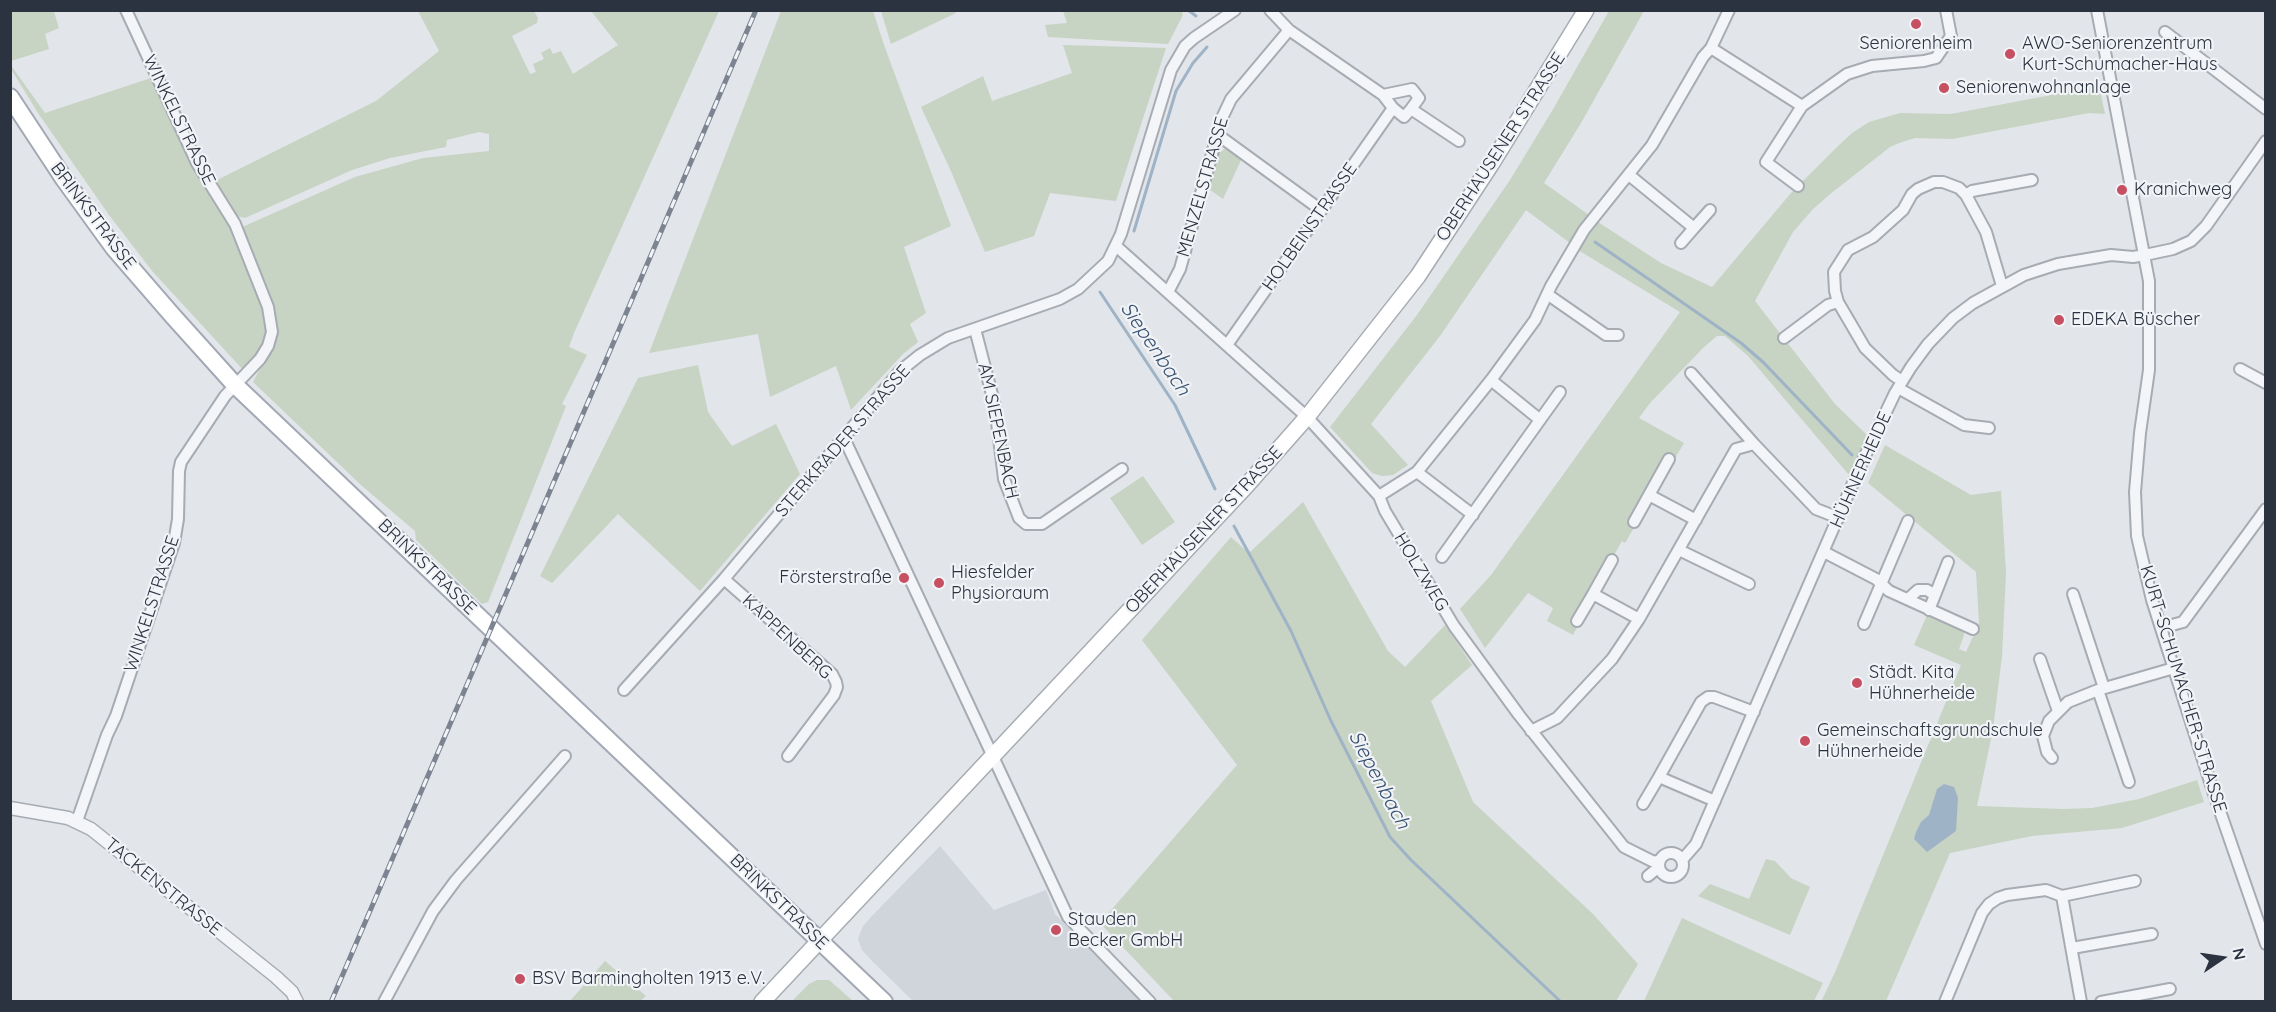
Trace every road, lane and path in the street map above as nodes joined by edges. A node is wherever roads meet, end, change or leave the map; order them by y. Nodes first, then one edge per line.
1 (126, 10) edge
2 (1235, 10) edge
3 (1270, 10) edge
4 (1586, 10) edge
5 (1729, 10) edge
6 (1946, 10) edge
7 (2097, 10) edge
8 (1289, 30) junction
9 (2165, 32) dead end
10 (1711, 48) junction
11 (1383, 95) junction
12 (10, 97) edge
13 (1802, 106) junction
14 (1393, 108) junction
15 (1411, 109) junction
16 (2265, 109) edge
17 (1218, 135) junction
18 (1459, 141) dead end
19 (2265, 141) edge
20 (1629, 175) junction
21 (2032, 180) dead end
22 (1798, 186) dead end
23 (1966, 195) junction
24 (1321, 210) junction
25 (1710, 210) dead end
26 (1694, 228) junction
27 (1681, 243) dead end
28 (1116, 246) junction
29 (2145, 255) junction
30 (2002, 286) junction
31 (1168, 292) junction
32 (1547, 294) junction
33 (1838, 302) junction
34 (975, 329) junction
35 (1618, 335) dead end
36 (1784, 338) dead end
37 (1227, 345) junction
38 (2240, 369) dead end
39 (1691, 373) dead end
40 (1491, 380) junction
41 (2265, 383) edge
42 (235, 385) junction
43 (1900, 385) junction
44 (1560, 392) dead end
45 (1307, 417) junction
46 (1539, 419) junction
47 (1989, 428) dead end
48 (844, 438) junction
49 (1754, 444) junction
50 (1669, 459) dead end
51 (1122, 469) dead end
52 (1418, 472) junction
53 (1649, 495) junction
54 (1379, 496) junction
55 (2265, 509) edge
56 (1473, 515) junction
57 (1839, 518) junction
58 (1696, 520) junction
59 (1634, 522) dead end
60 (1908, 522) dead end
61 (1678, 550) junction
62 (1824, 552) junction
63 (1442, 557) dead end
64 (1612, 560) dead end
65 (1948, 562) dead end
66 (724, 579) junction
67 (1749, 584) dead end
68 (1882, 584) junction
69 (1593, 594) junction
70 (2073, 594) dead end
71 (1935, 595) junction
72 (1908, 599) junction
73 (1929, 610) junction
74 (1639, 619) junction
75 (1576, 621) dead end
76 (1864, 624) dead end
77 (2162, 628) junction
78 (1973, 629) dead end
79 (2040, 659) dead end
80 (2174, 668) junction
81 (2101, 689) junction
82 (624, 690) dead end
83 (2058, 711) junction
84 (1754, 712) junction
85 (1532, 730) junction
86 (566, 756) dead end
87 (788, 756) dead end
88 (992, 756) junction
89 (2052, 758) dead end
90 (1659, 777) junction
91 (2129, 782) dead end
92 (1714, 801) junction
93 (1643, 804) dead end
94 (10, 808) edge
95 (77, 821) junction
96 (1682, 860) junction
97 (1659, 864) junction
98 (1648, 876) dead end
99 (2135, 881) dead end
100 (2062, 896) junction
101 (2152, 934) dead end
102 (2264, 940) edge
103 (819, 941) junction
104 (2072, 948) junction
105 (2170, 989) dead end
106 (297, 1002) edge
107 (384, 1002) edge
108 (762, 1002) edge
109 (884, 1002) edge
110 (1150, 1002) edge
111 (1945, 1002) edge
112 (2081, 1002) edge
113 (2101, 1002) edge

1 - 42 street, WINKELSTRASSE
2 - 28 street, STERKRADER STRASSE
3 - 8 street
4 - 45 main road, OBERHAUSENER STRASSE
5 - 10 street
6 - 13 street
7 - 29 street, KURT-SCHUMACHER-STRASSE
8 - 11 street
8 - 17 street, MENZELSTRASSE
9 - 16 street
10 - 13 street
10 - 20 street
11 - 14 street
11 - 15 street
12 - 42 main road, BRINKSTRASSE
13 - 22 street
14 - 15 street
14 - 24 street, HOLBEINSTRASSE
15 - 18 street
17 - 24 street
17 - 31 street, MENZELSTRASSE
19 - 29 street
20 - 26 street
20 - 32 street
21 - 23 street
23 - 30 street
23 - 33 street
24 - 37 street, HOLBEINSTRASSE
25 - 26 street
26 - 27 street
28 - 31 street, HOLZWEG
28 - 34 street, STERKRADER STRASSE
29 - 30 street, HÜHNERHEIDE
29 - 77 street, KURT-SCHUMACHER-STRASSE
30 - 43 street, HÜHNERHEIDE
31 - 37 street, HOLZWEG
32 - 35 street
32 - 40 street
33 - 36 street
33 - 43 street
34 - 48 street, STERKRADER STRASSE
34 - 51 street, AM SIEPENBACH
37 - 45 street, HOLZWEG
38 - 41 street
39 - 49 street
40 - 46 street
40 - 52 street
42 - 95 street, WINKELSTRASSE
42 - 103 main road, BRINKSTRASSE
43 - 47 street, HÜHNERHEIDE
43 - 57 street, HÜHNERHEIDE
44 - 46 street
45 - 54 street, HOLZWEG
45 - 88 main road, OBERHAUSENER STRASSE
46 - 56 street
48 - 66 street, STERKRADER STRASSE
48 - 88 street
49 - 57 street
49 - 58 street
50 - 53 street
52 - 54 street
52 - 56 street
53 - 58 street
53 - 59 street
54 - 85 street, HOLZWEG
55 - 77 street
56 - 63 street
57 - 62 street, HÜHNERHEIDE
58 - 61 street
60 - 68 street
61 - 67 street
61 - 74 street
62 - 68 street
62 - 84 street, HÜHNERHEIDE
64 - 69 street
65 - 71 street
66 - 82 street, STERKRADER STRASSE
66 - 87 street, KAPPENBERG
68 - 72 street
68 - 76 street
69 - 74 street
69 - 75 street
70 - 81 street
71 - 72 street
71 - 73 street
72 - 73 street
73 - 78 street
74 - 85 street
77 - 80 street, KURT-SCHUMACHER-STRASSE
79 - 83 street
80 - 81 street
80 - 102 street, KURT-SCHUMACHER-STRASSE
81 - 83 street
81 - 91 street
83 - 89 street
84 - 90 street
84 - 92 street, HÜHNERHEIDE
85 - 97 street, HOLZWEG
86 - 107 street
88 - 103 main road, OBERHAUSENER STRASSE
88 - 110 street
90 - 92 street
90 - 93 street
92 - 96 street, HÜHNERHEIDE
94 - 95 street, TACKENSTRASSE
95 - 106 street, TACKENSTRASSE
96 - 97 street
96 - 97 street, HÜHNERHEIDE
97 - 98 street
99 - 100 street
100 - 104 street
100 - 111 street
101 - 104 street
103 - 108 main road, OBERHAUSENER STRASSE
103 - 109 main road, BRINKSTRASSE
104 - 112 street
105 - 113 street

